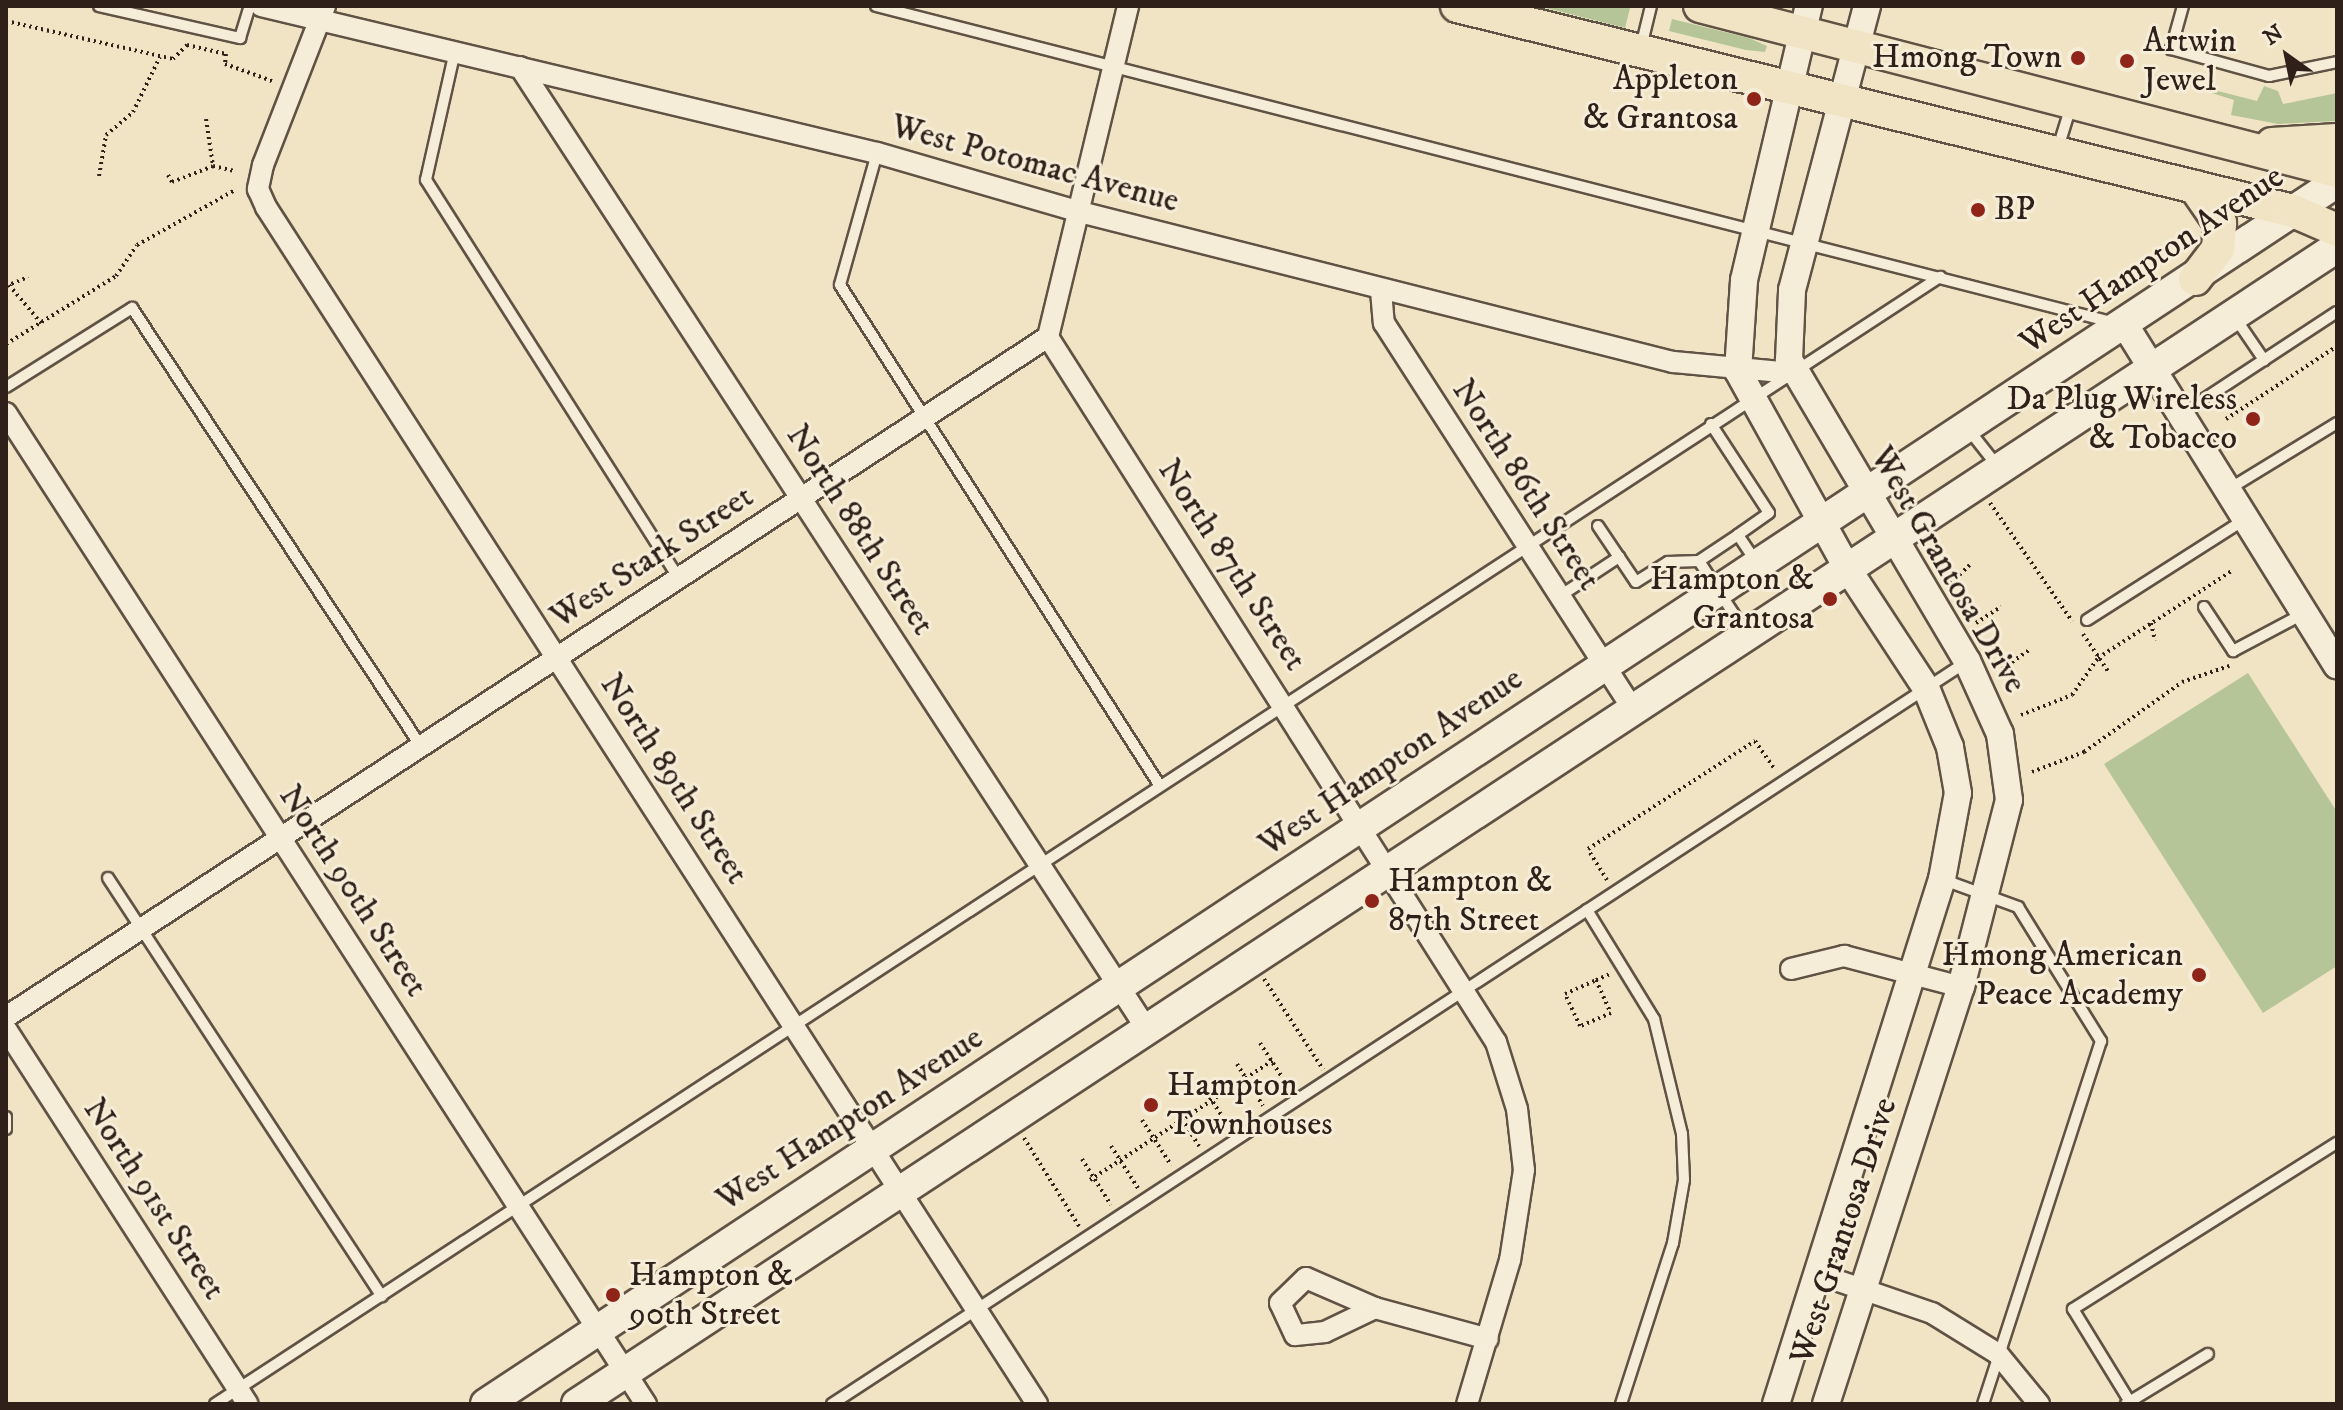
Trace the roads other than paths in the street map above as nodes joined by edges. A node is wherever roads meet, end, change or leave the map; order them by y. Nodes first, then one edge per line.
1 (99, 6) edge
2 (250, 6) edge
3 (261, 6) edge
4 (876, 6) edge
5 (1128, 6) edge
6 (1457, 6) edge
7 (1651, 6) edge
8 (1700, 6) edge
9 (1867, 6) edge
10 (2183, 6) edge
11 (322, 12) edge
12 (1806, 19) edge
13 (1857, 44) junction
14 (455, 51) junction
15 (1639, 53) junction
16 (2337, 62) edge
17 (520, 67) junction
18 (1112, 67) junction
19 (1788, 89) junction
20 (2073, 101) junction
21 (1840, 102) junction
22 (2337, 140) edge
23 (2235, 144) junction
24 (877, 153) junction
25 (2056, 154) junction
26 (2337, 171) edge
27 (2337, 182) edge
28 (2195, 187) junction
29 (2293, 211) junction
30 (1080, 212) junction
31 (1754, 229) junction
32 (2337, 230) edge
33 (1802, 241) junction
34 (2337, 247) edge
35 (1940, 277) junction
36 (2195, 279) junction
37 (1381, 291) junction
38 (2337, 312) edge
39 (2233, 314) junction
40 (2125, 325) junction
41 (1048, 337) junction
42 (2264, 360) junction
43 (2153, 365) junction
44 (1738, 371) junction
45 (1792, 373) junction
46 (6, 387) edge
47 (1748, 400) junction
48 (6, 413) edge
49 (2183, 413) junction
50 (924, 420) junction
51 (2337, 423) edge
52 (1711, 424) junction
53 (1968, 428) junction
54 (1998, 467) junction
55 (2229, 489) junction
56 (1865, 496) junction
57 (802, 499) junction
58 (2247, 518) junction
59 (1822, 523) junction
60 (1598, 526) dead end
61 (1738, 535) junction
62 (1891, 537) junction
63 (1528, 546) junction
64 (1619, 557) junction
65 (1699, 561) junction
66 (1759, 565) junction
67 (1846, 566) junction
68 (679, 578) junction
69 (1719, 591) junction
70 (1560, 596) junction
71 (2204, 607) dead end
72 (2305, 613) junction
73 (2087, 620) dead end
74 (1747, 633) junction
75 (557, 657) junction
76 (1967, 661) junction
77 (2337, 665) edge
78 (1605, 666) junction
79 (1926, 688) junction
80 (1285, 707) junction
81 (1633, 709) junction
82 (420, 745) junction
83 (1160, 786) junction
84 (1364, 826) junction
85 (283, 841) junction
86 (1039, 863) junction
87 (1392, 868) junction
88 (108, 878) dead end
89 (1942, 879) junction
90 (1986, 894) junction
91 (1587, 910) junction
92 (143, 932) junction
93 (1791, 969) dead end
94 (1908, 973) junction
95 (1120, 987) junction
96 (1961, 987) junction
97 (1468, 994) junction
98 (6, 1017) edge
99 (796, 1027) junction
100 (1146, 1028) junction
101 (6, 1029) edge
102 (6, 1117) edge
103 (6, 1129) edge
104 (2337, 1143) edge
105 (874, 1148) junction
106 (901, 1190) junction
107 (520, 1208) junction
108 (1818, 1274) junction
109 (1862, 1291) junction
110 (382, 1296) junction
111 (1375, 1308) dead end
112 (977, 1309) junction
113 (598, 1330) junction
114 (1488, 1339) junction
115 (1998, 1354) junction
116 (2208, 1354) dead end
117 (626, 1372) junction
118 (243, 1396) edge
119 (839, 1402) edge
120 (2128, 1403) edge
121 (215, 1404) edge
122 (486, 1404) edge
123 (577, 1404) edge
124 (646, 1404) edge
125 (1037, 1404) edge
126 (1467, 1404) edge
127 (1621, 1404) edge
128 (1776, 1404) edge
129 (1826, 1404) edge
130 (1983, 1404) edge
131 (2039, 1404) edge

1 - 2 lane
3 - 11 street, West Potomac Avenue
4 - 18 lane
5 - 18 street
6 - 15 main road
7 - 15 lane
8 - 12 main road
9 - 13 street, West Grantosa Drive
10 - 16 lane
11 - 14 street, West Potomac Avenue
11 - 75 street, North 89th Street
12 - 13 main road
12 - 19 street, West Grantosa Drive
13 - 20 main road
13 - 21 street, West Grantosa Drive
14 - 17 street, West Potomac Avenue
14 - 68 lane
15 - 19 main road
17 - 24 street, West Potomac Avenue
17 - 57 street, North 88th Street
18 - 30 street
18 - 31 lane
19 - 21 main road
19 - 31 street, West Grantosa Drive
20 - 23 main road
20 - 25 lane
21 - 25 main road
21 - 33 street, West Grantosa Drive
22 - 23 main road
23 - 26 main road
24 - 30 street, West Potomac Avenue
24 - 50 lane
25 - 28 main road
27 - 29 main road, West Hampton Avenue
28 - 29 main road
28 - 36 main road
29 - 32 main road
29 - 36 main road, West Hampton Avenue
30 - 37 street, West Potomac Avenue
30 - 41 street
31 - 33 lane
31 - 44 street, West Grantosa Drive
33 - 35 lane
33 - 45 street, West Grantosa Drive
34 - 39 main road
35 - 40 lane
35 - 45 lane
36 - 40 main road, West Hampton Avenue
37 - 44 street, West Potomac Avenue
37 - 63 street, North 86th Street
38 - 42 lane
39 - 42 lane
39 - 43 main road
40 - 43 street
40 - 53 main road, West Hampton Avenue
41 - 50 street, West Stark Street
41 - 80 street, North 87th Street
42 - 49 lane
43 - 49 street
43 - 54 main road
44 - 45 street, West Potomac Avenue
44 - 47 street, West Grantosa Drive
45 - 47 lane
45 - 56 street, West Grantosa Drive
46 - 82 lane
47 - 52 lane
47 - 59 street, West Grantosa Drive
48 - 85 street, North 90th Street
49 - 55 street
50 - 57 street, West Stark Street
50 - 83 lane
51 - 55 lane
52 - 61 lane
52 - 63 lane
53 - 54 lane
53 - 56 main road, West Hampton Avenue
54 - 62 main road
55 - 58 street
56 - 59 main road, West Hampton Avenue
56 - 62 street, West Grantosa Drive
57 - 68 street, West Stark Street
57 - 86 street, North 88th Street
58 - 72 street
58 - 73 lane
59 - 66 main road, West Hampton Avenue
59 - 67 street, West Grantosa Drive
60 - 64 lane
61 - 65 lane
61 - 66 lane
62 - 67 main road
62 - 76 street, West Grantosa Drive
63 - 70 street, North 86th Street
63 - 80 lane
64 - 65 lane
64 - 70 lane
65 - 69 lane
66 - 69 main road, West Hampton Avenue
67 - 74 main road
67 - 79 street, West Grantosa Drive
68 - 75 street, West Stark Street
69 - 74 lane
69 - 78 main road, West Hampton Avenue
70 - 78 street, North 86th Street
71 - 72 lane
72 - 77 street
74 - 81 main road
75 - 82 street, West Stark Street
75 - 99 street, North 89th Street
76 - 79 lane
76 - 90 street, West Grantosa Drive
78 - 81 street, North 86th Street
78 - 84 main road, West Hampton Avenue
79 - 89 street, West Grantosa Drive
79 - 91 lane
80 - 83 lane
80 - 84 street, North 87th Street
81 - 87 main road
82 - 85 street, West Stark Street
83 - 86 lane
84 - 87 street, North 87th Street
84 - 95 main road, West Hampton Avenue
85 - 92 street, West Stark Street
85 - 107 street, North 90th Street
86 - 95 street, North 88th Street
86 - 99 lane
87 - 97 street, North 87th Street
87 - 100 main road
88 - 92 lane
89 - 90 lane
89 - 94 street, West Grantosa Drive
90 - 96 street, West Grantosa Drive
90 - 115 lane
91 - 97 lane
91 - 127 lane
92 - 98 street, West Stark Street
92 - 110 lane
93 - 94 street
94 - 96 street
94 - 108 street, West Grantosa Drive
95 - 100 street, North 88th Street
95 - 105 main road, West Hampton Avenue
96 - 109 street, West Grantosa Drive
97 - 112 lane
97 - 114 street, North 87th Street
99 - 105 street, North 89th Street
99 - 107 lane
100 - 106 main road
101 - 118 street, North 91st Street
102 - 103 lane
104 - 120 lane
105 - 106 street, North 89th Street
105 - 113 main road, West Hampton Avenue
106 - 112 street, North 89th Street
106 - 117 main road
107 - 110 lane
107 - 113 street, North 90th Street
108 - 109 street
108 - 128 street, West Grantosa Drive
109 - 115 street
109 - 129 street, West Grantosa Drive
110 - 118 lane
111 - 114 street
112 - 119 lane
112 - 125 street, North 89th Street
113 - 117 street, North 90th Street
113 - 122 main road, West Hampton Avenue
114 - 126 street, North 87th Street
115 - 130 lane
115 - 131 street
116 - 120 lane
117 - 123 main road
117 - 124 street, North 90th Street
118 - 121 lane

